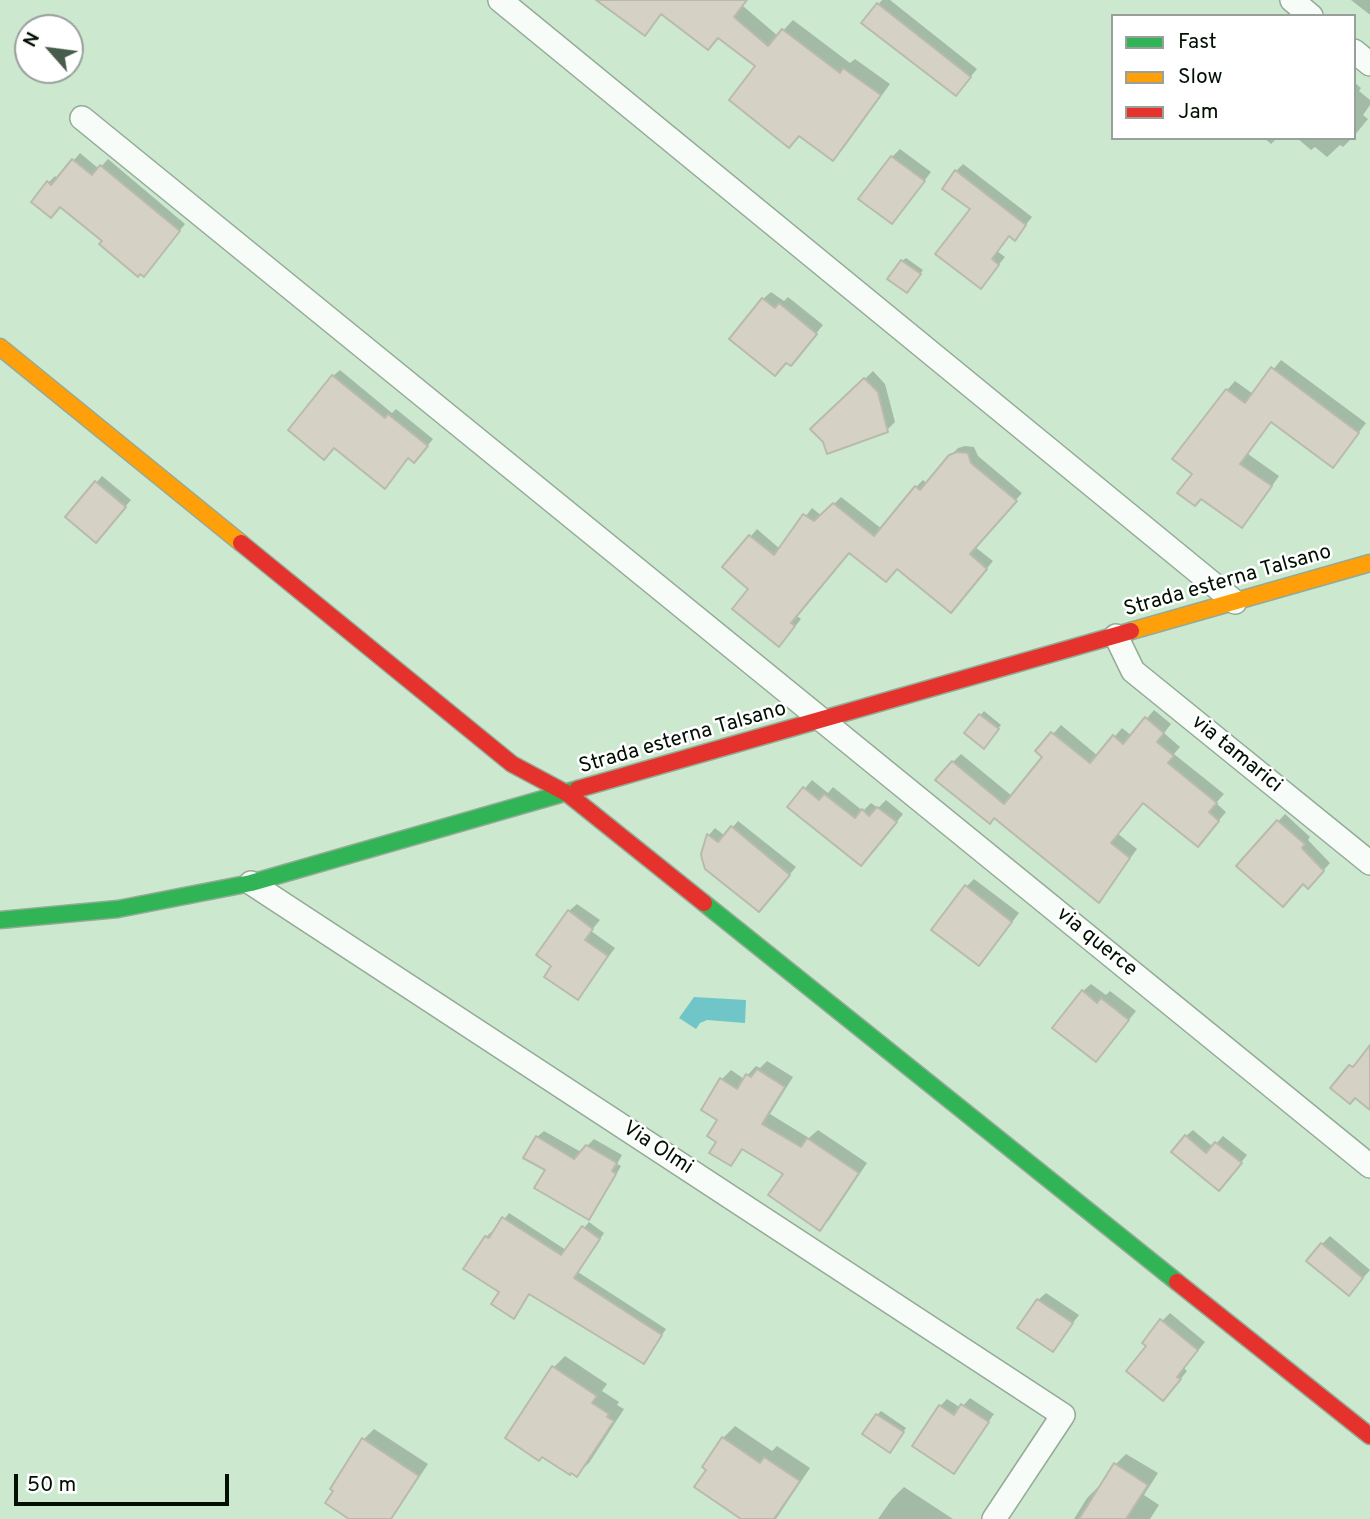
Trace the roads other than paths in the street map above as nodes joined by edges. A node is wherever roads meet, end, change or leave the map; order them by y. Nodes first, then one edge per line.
1 (500, 0) edge
2 (1292, 0) edge
3 (1309, 14) edge
4 (1356, 53) edge
5 (1370, 64) edge
6 (82, 118) dead end
7 (0, 347) edge
8 (1370, 563) edge
9 (1235, 602) junction
10 (1116, 636) junction
11 (822, 720) junction
12 (568, 794) junction
13 (1370, 863) edge
14 (251, 883) junction
15 (0, 920) edge
16 (1370, 1166) edge
17 (1370, 1436) edge
18 (994, 1519) edge

1 - 9 street
2 - 3 street
4 - 5 street
6 - 11 street, via querce
7 - 12 street
8 - 9 street, Strada esterna Talsano
9 - 10 street, Strada esterna Talsano
10 - 11 street, Strada esterna Talsano
10 - 13 street, via tamarici
11 - 12 street, Strada esterna Talsano
11 - 16 street, via querce
12 - 14 street, Strada esterna Talsano
12 - 17 street
14 - 15 street, Strada esterna Talsano
14 - 18 street, Via Olmi

